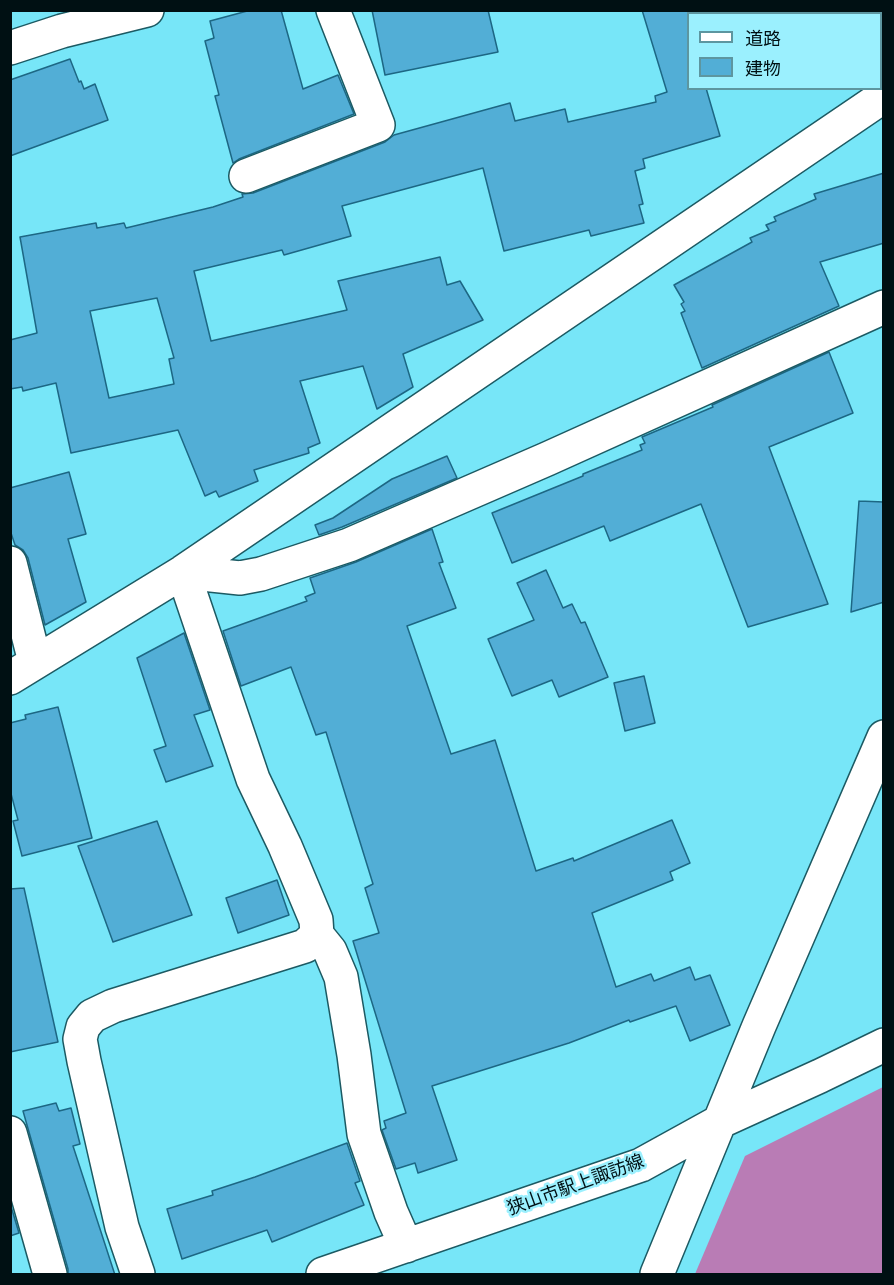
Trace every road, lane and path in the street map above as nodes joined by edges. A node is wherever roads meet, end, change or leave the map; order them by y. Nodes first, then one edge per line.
1 (147, 10) edge
2 (333, 10) edge
3 (56, 21) edge
4 (10, 48) edge
5 (884, 96) edge
6 (246, 176) dead end
7 (884, 307) edge
8 (10, 562) edge
9 (183, 572) junction
10 (23, 670) edge
11 (884, 737) edge
12 (317, 935) junction
13 (884, 1045) edge
14 (719, 1122) junction
15 (10, 1133) edge
16 (406, 1246) junction
17 (50, 1275) edge
18 (138, 1275) edge
19 (323, 1275) edge
20 (657, 1275) edge

1 - 3 street
2 - 6 street
3 - 4 street
5 - 9 street
7 - 9 street
8 - 10 street
9 - 10 street
9 - 12 street
11 - 14 street
12 - 16 street
12 - 18 street
13 - 14 street, 狭山市駅上諏訪線
14 - 16 street, 狭山市駅上諏訪線
14 - 20 street
15 - 17 street
16 - 19 street, 狭山市駅上諏訪線

